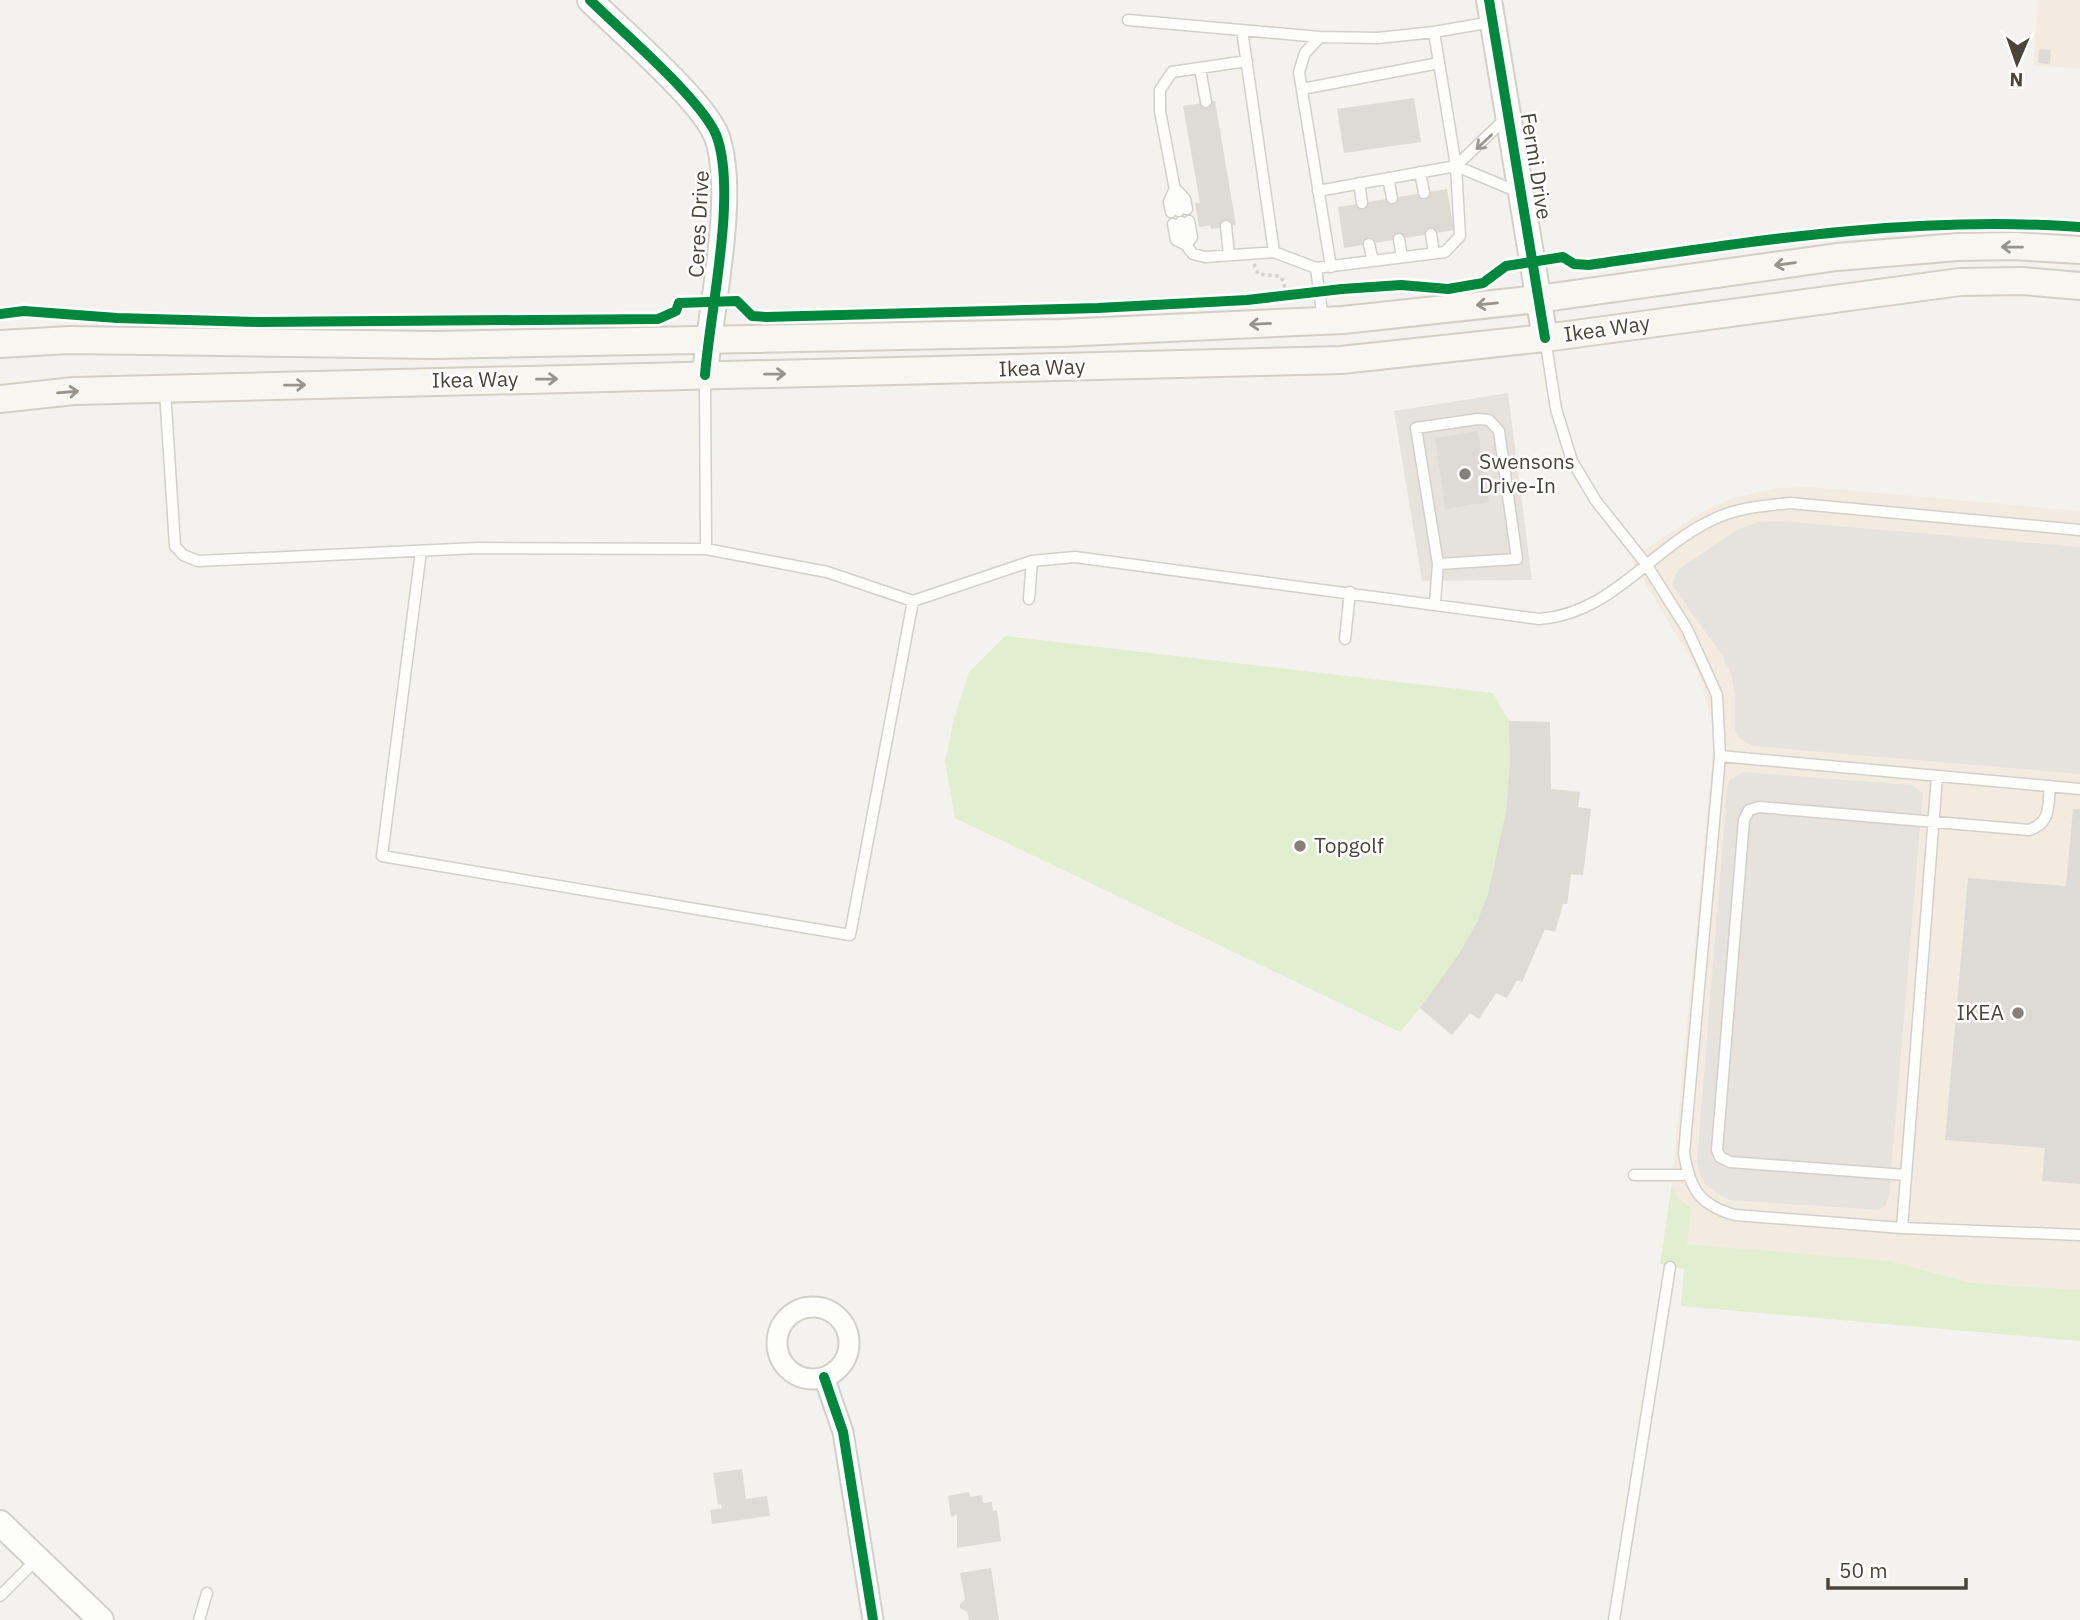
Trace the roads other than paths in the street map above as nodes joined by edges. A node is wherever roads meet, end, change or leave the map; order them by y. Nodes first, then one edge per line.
1 (590, 0) edge
2 (1490, 11) edge
3 (1128, 20) dead end
4 (1242, 30) junction
5 (1434, 32) junction
6 (1320, 37) junction
7 (1247, 61) junction
8 (1439, 63) junction
9 (1199, 68) junction
10 (1302, 89) junction
11 (1206, 102) dead end
12 (1509, 114) junction
13 (1456, 166) junction
14 (1420, 172) junction
15 (1388, 178) junction
16 (1359, 183) junction
17 (1318, 191) junction
18 (1519, 192) junction
19 (1424, 193) dead end
20 (1392, 198) dead end
21 (1362, 203) dead end
22 (1179, 211) dead end
23 (1226, 226) dead end
24 (1431, 234) dead end
25 (1399, 239) dead end
26 (1369, 244) dead end
27 (1186, 245) junction
28 (2080, 250) edge
29 (1274, 252) junction
30 (1434, 253) junction
31 (1229, 255) junction
32 (1402, 257) junction
33 (1373, 261) junction
34 (1331, 267) junction
35 (1316, 268) junction
36 (2080, 286) edge
37 (1538, 299) junction
38 (1323, 321) junction
39 (1545, 338) junction
40 (708, 342) junction
41 (0, 344) edge
42 (705, 375) junction
43 (165, 388) junction
44 (0, 399) edge
45 (2080, 530) edge
46 (706, 550) junction
47 (421, 551) junction
48 (1032, 561) junction
49 (1438, 564) junction
50 (1646, 564) junction
51 (1350, 592) junction
52 (1029, 599) dead end
53 (913, 601) junction
54 (1435, 603) junction
55 (1345, 639) dead end
56 (1720, 756) junction
57 (1937, 776) junction
58 (2050, 786) junction
59 (2080, 789) edge
60 (1934, 822) junction
61 (1634, 1175) dead end
62 (1688, 1175) junction
63 (1906, 1175) junction
64 (1902, 1228) junction
65 (2080, 1235) edge
66 (1670, 1267) dead end
67 (824, 1377) dead end
68 (0, 1523) edge
69 (38, 1559) junction
70 (207, 1593) dead end
71 (0, 1596) edge
72 (101, 1620) edge
73 (199, 1620) edge
74 (873, 1620) edge
75 (1614, 1620) edge

1 - 40 street, Ceres Drive
2 - 5 lane
2 - 12 street, Fermi Drive
3 - 4 lane
4 - 6 lane
4 - 7 lane
5 - 6 lane
5 - 8 lane
6 - 10 lane
7 - 9 lane
7 - 29 lane
8 - 10 lane
8 - 13 lane
9 - 11 lane
9 - 22 lane
10 - 17 lane
12 -> 13 lane
12 - 18 street, Fermi Drive
13 - 14 lane
13 - 18 lane
13 - 30 lane
14 - 15 lane
14 - 19 lane
15 - 16 lane
15 - 20 lane
16 - 17 lane
16 - 21 lane
17 - 34 lane
18 - 37 street, Fermi Drive
23 - 31 lane
24 - 30 lane
25 - 32 lane
26 - 33 lane
27 - 27 lane
27 - 31 lane
28 -> 37 main road, Ikea Way
29 - 31 lane
29 - 35 lane
30 - 32 lane
32 - 33 lane
33 - 34 lane
34 - 35 lane
35 - 38 lane
36 - 39 main road, Ikea Way
37 -> 38 main road, Ikea Way
37 - 39 street, Fermi Drive
38 -> 40 main road, Ikea Way
42 -> 39 main road, Ikea Way
39 - 50 lane
40 - 41 main road, Ikea Way
40 - 42 street, Ceres Drive
43 -> 42 main road, Ikea Way
42 - 46 lane
44 -> 43 main road, Ikea Way
43 - 47 lane
45 - 50 lane
46 - 47 lane
46 - 53 lane
47 - 53 lane
48 - 51 lane
48 - 52 lane
48 - 53 lane
49 - 49 lane
49 - 54 lane
50 - 54 lane
50 - 56 lane
51 - 54 lane
51 - 55 lane
56 - 57 lane
56 - 62 lane
57 - 58 lane
57 - 60 lane
58 - 59 lane
58 - 60 lane
60 - 63 lane
60 - 63 lane
61 - 62 lane
62 - 64 lane
63 - 64 lane
64 - 65 lane
66 - 75 lane
67 - 74 street
68 - 69 street
69 - 71 lane
69 - 72 street
70 - 73 lane

